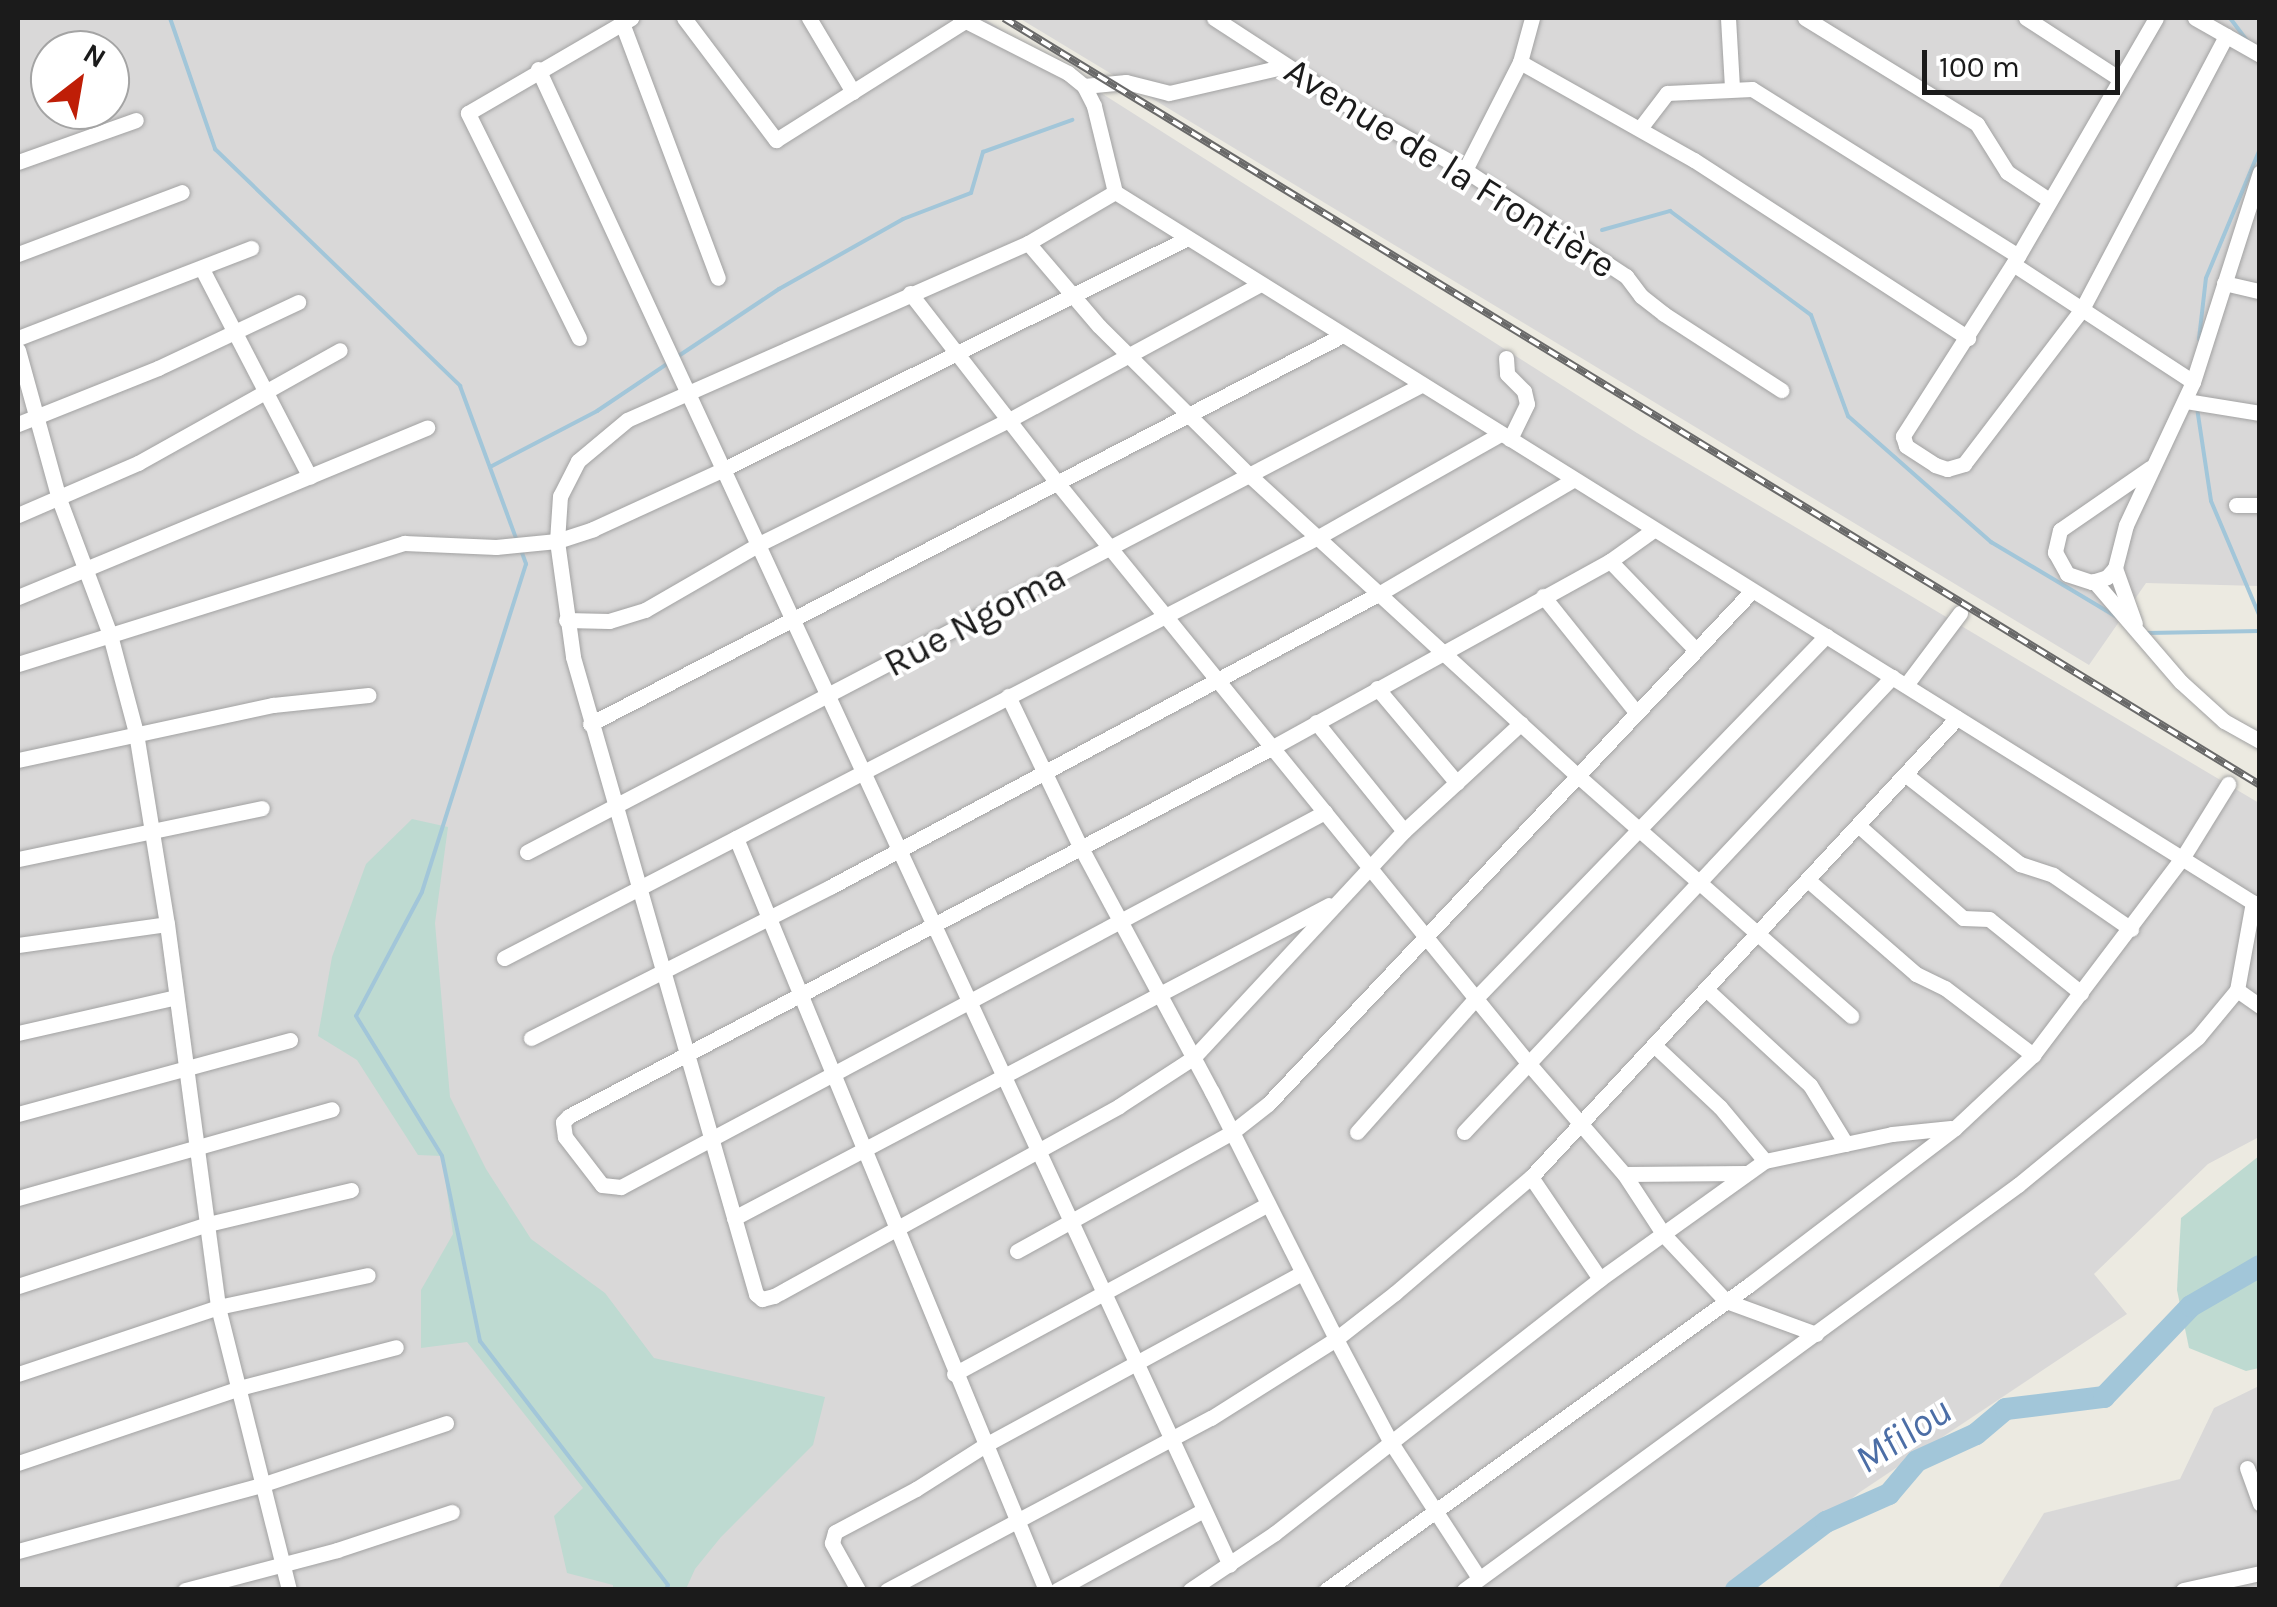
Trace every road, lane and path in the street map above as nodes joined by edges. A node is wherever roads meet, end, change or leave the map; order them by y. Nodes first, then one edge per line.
1 (808, 18) edge
2 (1214, 18) edge
3 (1532, 18) edge
4 (1728, 18) edge
5 (1805, 18) edge
6 (2026, 18) edge
7 (2156, 18) edge
8 (2196, 18) edge
9 (962, 19) edge
10 (627, 20) edge
11 (688, 20) edge
12 (2226, 36) junction
13 (2260, 55) edge
14 (1520, 62) junction
15 (1286, 66) junction
16 (538, 69) junction
17 (2120, 79) junction
18 (1084, 86) junction
19 (1732, 88) junction
20 (853, 92) junction
21 (136, 120) dead end
22 (1640, 127) junction
23 (18, 162) edge
24 (1465, 170) junction
25 (2260, 172) edge
26 (182, 192) dead end
27 (1115, 192) junction
28 (2050, 200) junction
29 (1186, 239) junction
30 (1028, 244) junction
31 (251, 248) dead end
32 (18, 254) edge
33 (2016, 260) junction
34 (202, 269) junction
35 (718, 278) dead end
36 (2224, 284) junction
37 (1259, 285) junction
38 (2260, 290) edge
39 (910, 293) junction
40 (1071, 296) junction
41 (298, 302) dead end
42 (2082, 309) junction
43 (236, 334) junction
44 (1341, 336) junction
45 (18, 338) edge
46 (579, 338) dead end
47 (1968, 338) junction
48 (18, 350) edge
49 (340, 350) dead end
50 (959, 353) junction
51 (1128, 354) junction
52 (1506, 358) dead end
53 (2193, 382) junction
54 (1421, 385) junction
55 (1781, 390) dead end
56 (269, 392) junction
57 (686, 392) junction
58 (2186, 401) junction
59 (2260, 414) edge
60 (38, 416) junction
61 (1192, 416) junction
62 (1009, 420) junction
63 (18, 424) edge
64 (427, 428) dead end
65 (1506, 437) junction
66 (2150, 468) junction
67 (722, 470) junction
68 (1247, 473) junction
69 (310, 477) junction
70 (1573, 480) junction
71 (1059, 485) junction
72 (59, 500) junction
73 (2236, 505) dead end
74 (2260, 505) edge
75 (18, 515) edge
76 (1652, 531) junction
77 (1320, 536) junction
78 (557, 541) junction
79 (760, 543) junction
80 (1113, 547) junction
81 (1610, 561) junction
82 (86, 568) junction
83 (2116, 568) junction
84 (2094, 582) junction
85 (1752, 590) junction
86 (1382, 592) junction
87 (1543, 596) junction
88 (18, 597) edge
89 (1166, 612) junction
90 (1960, 613) dead end
91 (794, 619) junction
92 (566, 620) junction
93 (110, 634) junction
94 (1826, 636) junction
95 (2140, 637) junction
96 (1442, 650) junction
97 (1696, 650) junction
98 (18, 664) edge
99 (1219, 679) junction
100 (1899, 681) junction
101 (1378, 688) junction
102 (368, 695) dead end
103 (830, 696) junction
104 (1008, 696) junction
105 (1636, 712) junction
106 (1957, 718) junction
107 (1316, 722) junction
108 (1521, 723) junction
109 (590, 724) junction
110 (136, 733) junction
111 (2260, 741) edge
112 (1273, 747) junction
113 (18, 760) edge
114 (863, 770) junction
115 (1044, 773) junction
116 (1577, 774) junction
117 (1906, 775) junction
118 (1457, 783) junction
119 (2228, 784) dead end
120 (262, 808) dead end
121 (614, 810) junction
122 (1325, 812) junction
123 (1859, 826) junction
124 (1638, 828) junction
125 (1404, 831) junction
126 (150, 832) junction
127 (736, 838) junction
128 (1080, 846) junction
129 (898, 848) junction
130 (527, 852) dead end
131 (2183, 857) junction
132 (18, 859) edge
133 (1370, 867) junction
134 (1698, 881) junction
135 (1809, 881) junction
136 (637, 889) junction
137 (1337, 901) junction
138 (2256, 904) edge
139 (769, 916) junction
140 (1121, 920) junction
141 (932, 923) junction
142 (167, 924) junction
143 (2130, 929) junction
144 (1760, 932) junction
145 (1427, 938) junction
146 (18, 946) edge
147 (504, 958) dead end
148 (660, 972) junction
149 (1707, 990) junction
150 (2237, 990) junction
151 (1158, 991) junction
152 (2081, 994) junction
153 (802, 996) junction
154 (176, 997) junction
155 (1476, 998) junction
156 (969, 1002) junction
157 (2260, 1006) edge
158 (1851, 1016) dead end
159 (18, 1033) edge
160 (531, 1038) dead end
161 (290, 1040) dead end
162 (1654, 1046) junction
163 (2034, 1055) junction
164 (686, 1056) junction
165 (1193, 1058) junction
166 (1530, 1064) junction
167 (185, 1065) junction
168 (833, 1072) junction
169 (1003, 1076) junction
170 (332, 1109) dead end
171 (18, 1114) edge
172 (1580, 1124) junction
173 (1955, 1128) junction
174 (1231, 1132) junction
175 (1357, 1132) dead end
176 (1464, 1132) dead end
177 (712, 1140) junction
178 (1846, 1144) junction
179 (196, 1149) junction
180 (1038, 1149) junction
181 (864, 1151) junction
182 (1765, 1161) junction
183 (1747, 1173) junction
184 (1624, 1174) junction
185 (1531, 1177) junction
186 (350, 1190) dead end
187 (18, 1198) edge
188 (1268, 1204) junction
189 (734, 1218) junction
190 (208, 1224) junction
191 (1070, 1224) junction
192 (895, 1226) junction
193 (1664, 1236) junction
194 (1017, 1252) dead end
195 (1302, 1273) junction
196 (368, 1275) dead end
197 (1600, 1279) junction
198 (18, 1286) edge
199 (1102, 1292) junction
200 (1726, 1301) junction
201 (218, 1308) junction
202 (1816, 1334) junction
203 (1336, 1340) junction
204 (396, 1347) dead end
205 (1134, 1366) junction
206 (18, 1374) edge
207 (954, 1374) junction
208 (239, 1388) junction
209 (446, 1423) dead end
210 (1168, 1439) junction
211 (1390, 1441) junction
212 (987, 1444) junction
213 (18, 1463) edge
214 (2247, 1468) dead end
215 (264, 1484) junction
216 (2260, 1504) edge
217 (1202, 1511) junction
218 (452, 1512) dead end
219 (1434, 1512) junction
220 (1019, 1519) junction
221 (18, 1551) edge
222 (284, 1564) junction
223 (1230, 1565) junction
224 (2260, 1573) edge
225 (1479, 1578) junction
226 (185, 1590) edge
227 (289, 1590) edge
228 (858, 1590) edge
229 (887, 1590) edge
230 (1046, 1590) edge
231 (1056, 1590) edge
232 (1190, 1590) edge
233 (1326, 1590) edge
234 (1464, 1590) edge
235 (2184, 1590) edge

1 - 20 street
2 - 15 street, Avenue de la Frontière
3 - 14 street
4 - 19 street
5 - 28 street
6 - 17 street
7 - 17 street
8 - 12 street
9 - 18 street
9 - 20 street
10 - 16 street
10 - 35 street
11 - 20 street
12 - 13 street
12 - 42 street
14 - 22 street
14 - 24 street
15 - 18 street
15 - 24 street, Avenue de la Frontière
16 - 46 street
16 - 57 street
17 - 28 street
18 - 27 street
19 - 22 street
19 - 33 street
21 - 23 street
22 - 47 street
24 - 55 street, Avenue de la Frontière
25 - 36 street
26 - 32 street
27 - 29 street
27 - 30 street
28 - 33 street
29 - 37 street
29 - 40 street
30 - 39 street
30 - 40 street
31 - 34 street
33 - 42 street
33 - 47 street
34 - 43 street
34 - 45 street
36 - 38 street
36 - 53 street
37 - 44 street
37 - 51 street
39 - 50 street
39 - 57 street
40 - 50 street
40 - 51 street
41 - 43 street
42 - 47 street
42 - 53 street
43 - 56 street
43 - 60 street
44 - 54 street
44 - 61 street
48 - 60 street
49 - 56 street
50 - 62 street
50 - 67 street
51 - 61 street
51 - 62 street
52 - 65 street
53 - 58 street
54 - 65 street
54 - 68 street, Rue Ngoma
56 - 69 street
56 - 72 street
57 - 67 street
57 - 78 street
58 - 59 street
58 - 66 street
60 - 63 street
60 - 72 street
61 - 68 street
61 - 71 street
62 - 71 street
62 - 79 street
64 - 69 street
65 - 70 street
65 - 77 street
66 - 83 street
66 - 84 street
67 - 78 street
67 - 79 street
68 - 77 street
68 - 80 street, Rue Ngoma
69 - 82 street
70 - 76 street
70 - 86 street
71 - 80 street
71 - 91 street
72 - 75 street
72 - 82 street
73 - 74 street
76 - 81 street
76 - 85 street
77 - 86 street
77 - 89 street
78 - 92 street
78 - 93 street
79 - 91 street
79 - 92 street
80 - 89 street
80 - 103 street, Rue Ngoma
81 - 87 street
81 - 97 street
82 - 88 street
82 - 93 street
83 - 84 street
83 - 95 street
84 - 95 street
85 - 94 street
85 - 97 street
86 - 96 street
86 - 99 street
87 - 96 street
87 - 105 street
89 - 99 street
89 - 104 street
90 - 100 street
91 - 103 street
91 - 109 street
92 - 109 street
93 - 98 street
93 - 110 street
94 - 100 street
94 - 124 street
95 - 111 street
96 - 101 street
96 - 108 street
97 - 105 street
99 - 112 street
99 - 115 street
100 - 106 street
100 - 134 street
101 - 107 street
101 - 118 street
102 - 110 street
103 - 114 street
103 - 121 street, Rue Ngoma
104 - 114 street
104 - 115 street
105 - 116 street
106 - 117 street
106 - 131 street
107 - 112 street
107 - 125 street
108 - 116 street
108 - 118 street
109 - 121 street
110 - 113 street
110 - 126 street
112 - 122 street
112 - 128 street
114 - 127 street
114 - 129 street
115 - 128 street
115 - 129 street
116 - 124 street
116 - 145 street
117 - 123 street
117 - 143 street
118 - 125 street
119 - 131 street
120 - 126 street
121 - 130 street, Rue Ngoma
121 - 136 street
122 - 133 street
122 - 140 street
123 - 135 street
123 - 152 street
124 - 134 street
124 - 155 street
125 - 133 street
126 - 132 street
126 - 142 street
127 - 136 street
127 - 139 street
128 - 140 street
128 - 141 street
129 - 139 street
129 - 141 street
131 - 138 street
131 - 143 street
133 - 137 street
133 - 145 street
134 - 144 street
134 - 166 street
135 - 144 street
135 - 163 street
136 - 147 street
136 - 148 street
137 - 151 street
137 - 165 street
138 - 150 street
139 - 148 street
139 - 153 street
140 - 151 street
140 - 156 street
141 - 153 street
141 - 156 street
142 - 146 street
142 - 154 street
143 - 152 street
144 - 149 street
144 - 158 street
145 - 155 street
145 - 174 street
148 - 160 street
148 - 164 street
149 - 162 street
149 - 178 street
150 - 157 street
150 - 202 street
151 - 165 street
151 - 169 street
152 - 163 street
153 - 164 street
153 - 168 street
154 - 159 street
154 - 167 street
155 - 166 street
155 - 175 street
156 - 168 street
156 - 169 street
161 - 167 street
162 - 172 street
162 - 182 street
163 - 173 street
164 - 177 street
164 - 177 street
165 - 174 street
165 - 180 street
166 - 172 street
166 - 176 street
167 - 171 street
167 - 179 street
168 - 177 street
168 - 181 street
169 - 180 street
169 - 181 street
170 - 179 street
172 - 184 street
172 - 185 street
173 - 178 street
173 - 200 street
174 - 188 street
174 - 191 street
177 - 189 street
178 - 182 street
179 - 187 street
179 - 190 street
180 - 191 street
180 - 192 street
181 - 189 street
181 - 192 street
182 - 183 street
183 - 184 street
183 - 193 street
184 - 193 street
185 - 197 street
185 - 203 street
186 - 190 street
188 - 195 street
188 - 199 street
189 - 192 street
190 - 198 street
190 - 201 street
191 - 194 street
191 - 199 street
192 - 207 street
193 - 197 street
193 - 200 street
195 - 203 street
195 - 205 street
196 - 201 street
197 - 211 street
199 - 205 street
199 - 207 street
200 - 202 street
200 - 219 street
201 - 206 street
201 - 208 street
202 - 225 street
203 - 210 street
203 - 211 street
204 - 208 street
205 - 210 street
205 - 212 street
207 - 212 street
208 - 213 street
208 - 215 street
209 - 215 street
210 - 217 street
210 - 220 street
211 - 219 street
211 - 223 street
212 - 220 street
212 - 228 street
214 - 216 street
215 - 221 street
215 - 222 street
217 - 223 street
217 - 231 street
218 - 222 street
219 - 225 street
219 - 233 street
220 - 229 street
220 - 230 street
222 - 226 street
222 - 227 street
223 - 232 street
224 - 235 street
225 - 234 street

